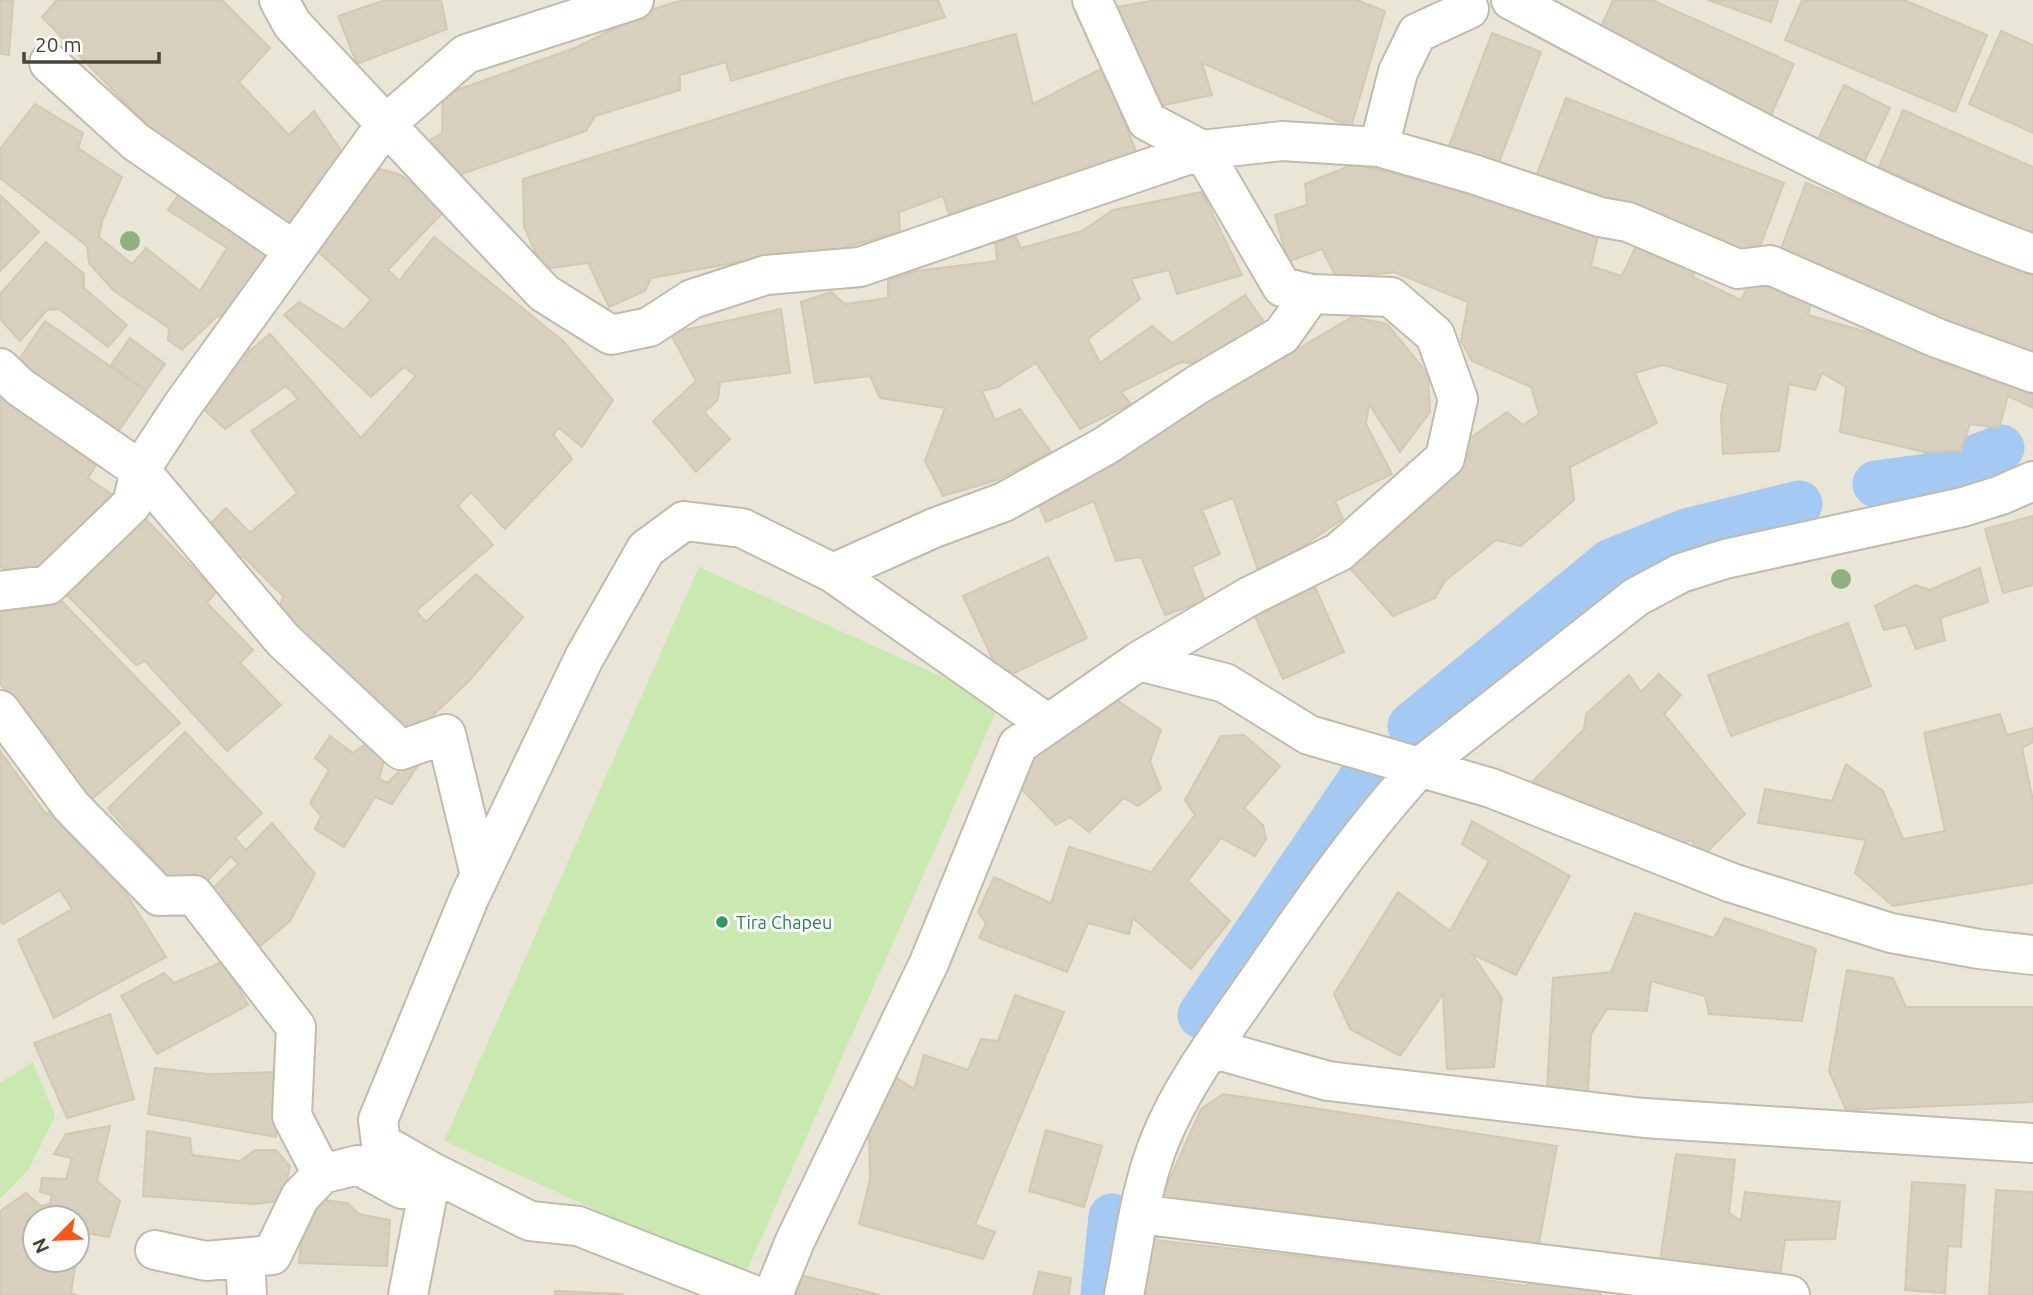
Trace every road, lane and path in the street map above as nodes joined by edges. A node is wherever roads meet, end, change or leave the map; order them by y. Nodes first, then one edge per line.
1 (279, 0) edge
2 (634, 0) edge
3 (1091, 0) edge
4 (1511, 0) edge
5 (1470, 3) edge
6 (49, 63) dead end
7 (386, 124) junction
8 (1379, 147) junction
9 (1202, 150) junction
10 (293, 250) junction
11 (2033, 254) edge
12 (1311, 294) junction
13 (0, 368) edge
14 (2033, 373) edge
15 (140, 470) junction
16 (2033, 481) edge
17 (833, 573) junction
18 (0, 591) edge
19 (1139, 661) junction
20 (0, 710) edge
21 (1048, 724) junction
22 (1420, 767) junction
23 (480, 875) junction
24 (2033, 955) edge
25 (1211, 1048) junction
26 (2033, 1143) edge
27 (432, 1172) junction
28 (322, 1174) junction
29 (1139, 1214) junction
30 (155, 1250) dead end
31 (245, 1258) junction
32 (247, 1295) edge
33 (408, 1295) edge
34 (754, 1295) edge
35 (773, 1295) edge
36 (1124, 1295) edge
37 (1790, 1295) edge

1 - 7 street
2 - 7 street
3 - 9 street
4 - 11 street
5 - 8 street
6 - 10 street
7 - 9 street
7 - 10 street
8 - 9 street
8 - 14 street
9 - 12 street
10 - 15 street
12 - 17 street
12 - 19 street
13 - 15 street
15 - 18 street
15 - 23 street
16 - 22 street
17 - 21 street
17 - 23 street
19 - 21 street
19 - 22 street
20 - 28 street
21 - 35 street
22 - 24 street
22 - 25 street
23 - 27 street
25 - 26 street
25 - 29 street
27 - 28 street
27 - 33 street
27 - 34 street
28 - 31 street
29 - 36 street
29 - 37 street
30 - 31 street
31 - 32 street

